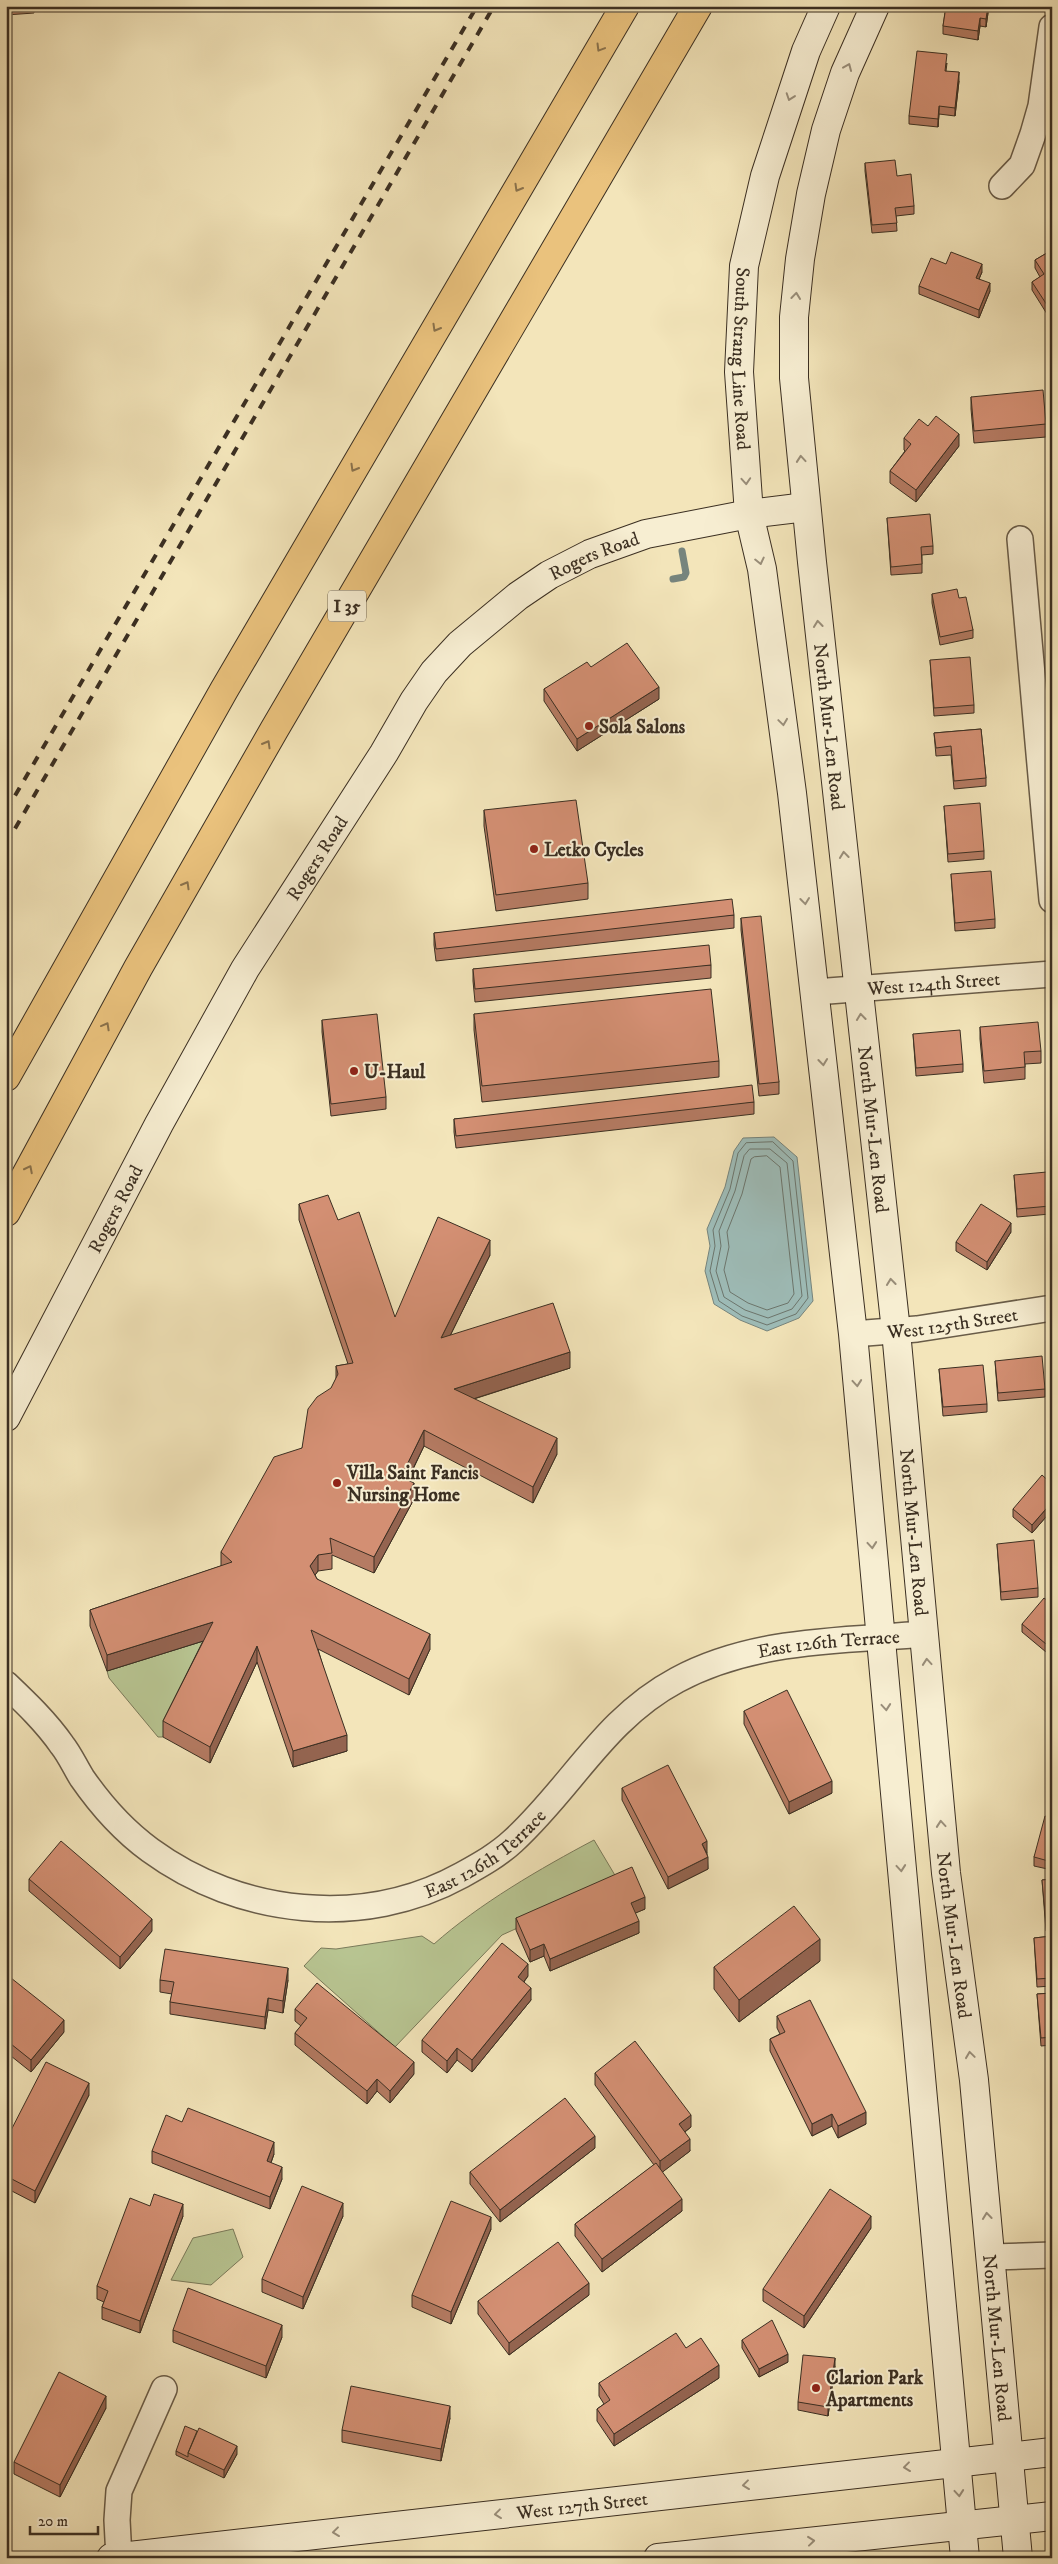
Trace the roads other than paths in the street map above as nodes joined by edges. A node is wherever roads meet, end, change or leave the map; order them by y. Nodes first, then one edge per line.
1 (625, 6) edge
2 (698, 6) edge
3 (826, 6) edge
4 (875, 6) edge
5 (1052, 27) edge
6 (1002, 186) dead end
7 (806, 507) junction
8 (749, 514) junction
9 (1020, 539) dead end
10 (1052, 900) edge
11 (1052, 974) edge
12 (858, 988) junction
13 (815, 992) junction
14 (6, 1077) edge
15 (6, 1212) edge
16 (1052, 1308) edge
17 (896, 1331) junction
18 (853, 1334) junction
19 (6, 1417) edge
20 (924, 1634) junction
21 (880, 1637) junction
22 (6, 1684) edge
23 (1052, 2255) edge
24 (992, 2257) junction
25 (164, 2389) dead end
26 (1052, 2452) edge
27 (1009, 2457) junction
28 (956, 2461) junction
29 (1052, 2516) edge
30 (1014, 2519) junction
31 (962, 2524) junction
32 (119, 2557) edge
33 (111, 2558) edge
34 (658, 2558) edge
35 (965, 2558) edge
36 (1018, 2558) edge

1 -> 14 highway
15 -> 2 highway, I 35
3 -> 8 main road, South Strang Line Road
7 -> 4 main road
5 - 6 street
7 - 8 main road, Rogers Road
12 -> 7 main road, North Mur-Len Road
8 -> 13 main road
8 - 19 main road, Rogers Road
9 - 10 street
11 - 12 street, West 124th Street
12 - 13 street, West 124th Street
17 -> 12 main road, North Mur-Len Road
13 -> 18 main road
16 - 17 street, West 125th Street
17 - 18 street, West 125th Street
17 - 20 main road, North Mur-Len Road
18 -> 21 main road
20 - 21 street, East 126th Terrace
24 -> 20 main road, North Mur-Len Road
21 - 22 street, East 126th Terrace
21 -> 28 main road
23 - 24 street
24 - 27 main road, North Mur-Len Road
25 - 32 street
26 - 27 main road, West 127th Street
27 - 28 main road, West 127th Street
27 - 30 main road, North Mur-Len Road
28 -> 31 main road
28 -> 32 main road, West 127th Street
29 - 30 main road
30 - 31 main road
30 - 36 main road, North Mur-Len Road
34 -> 31 main road
31 - 35 main road
32 - 33 main road, West 127th Street

